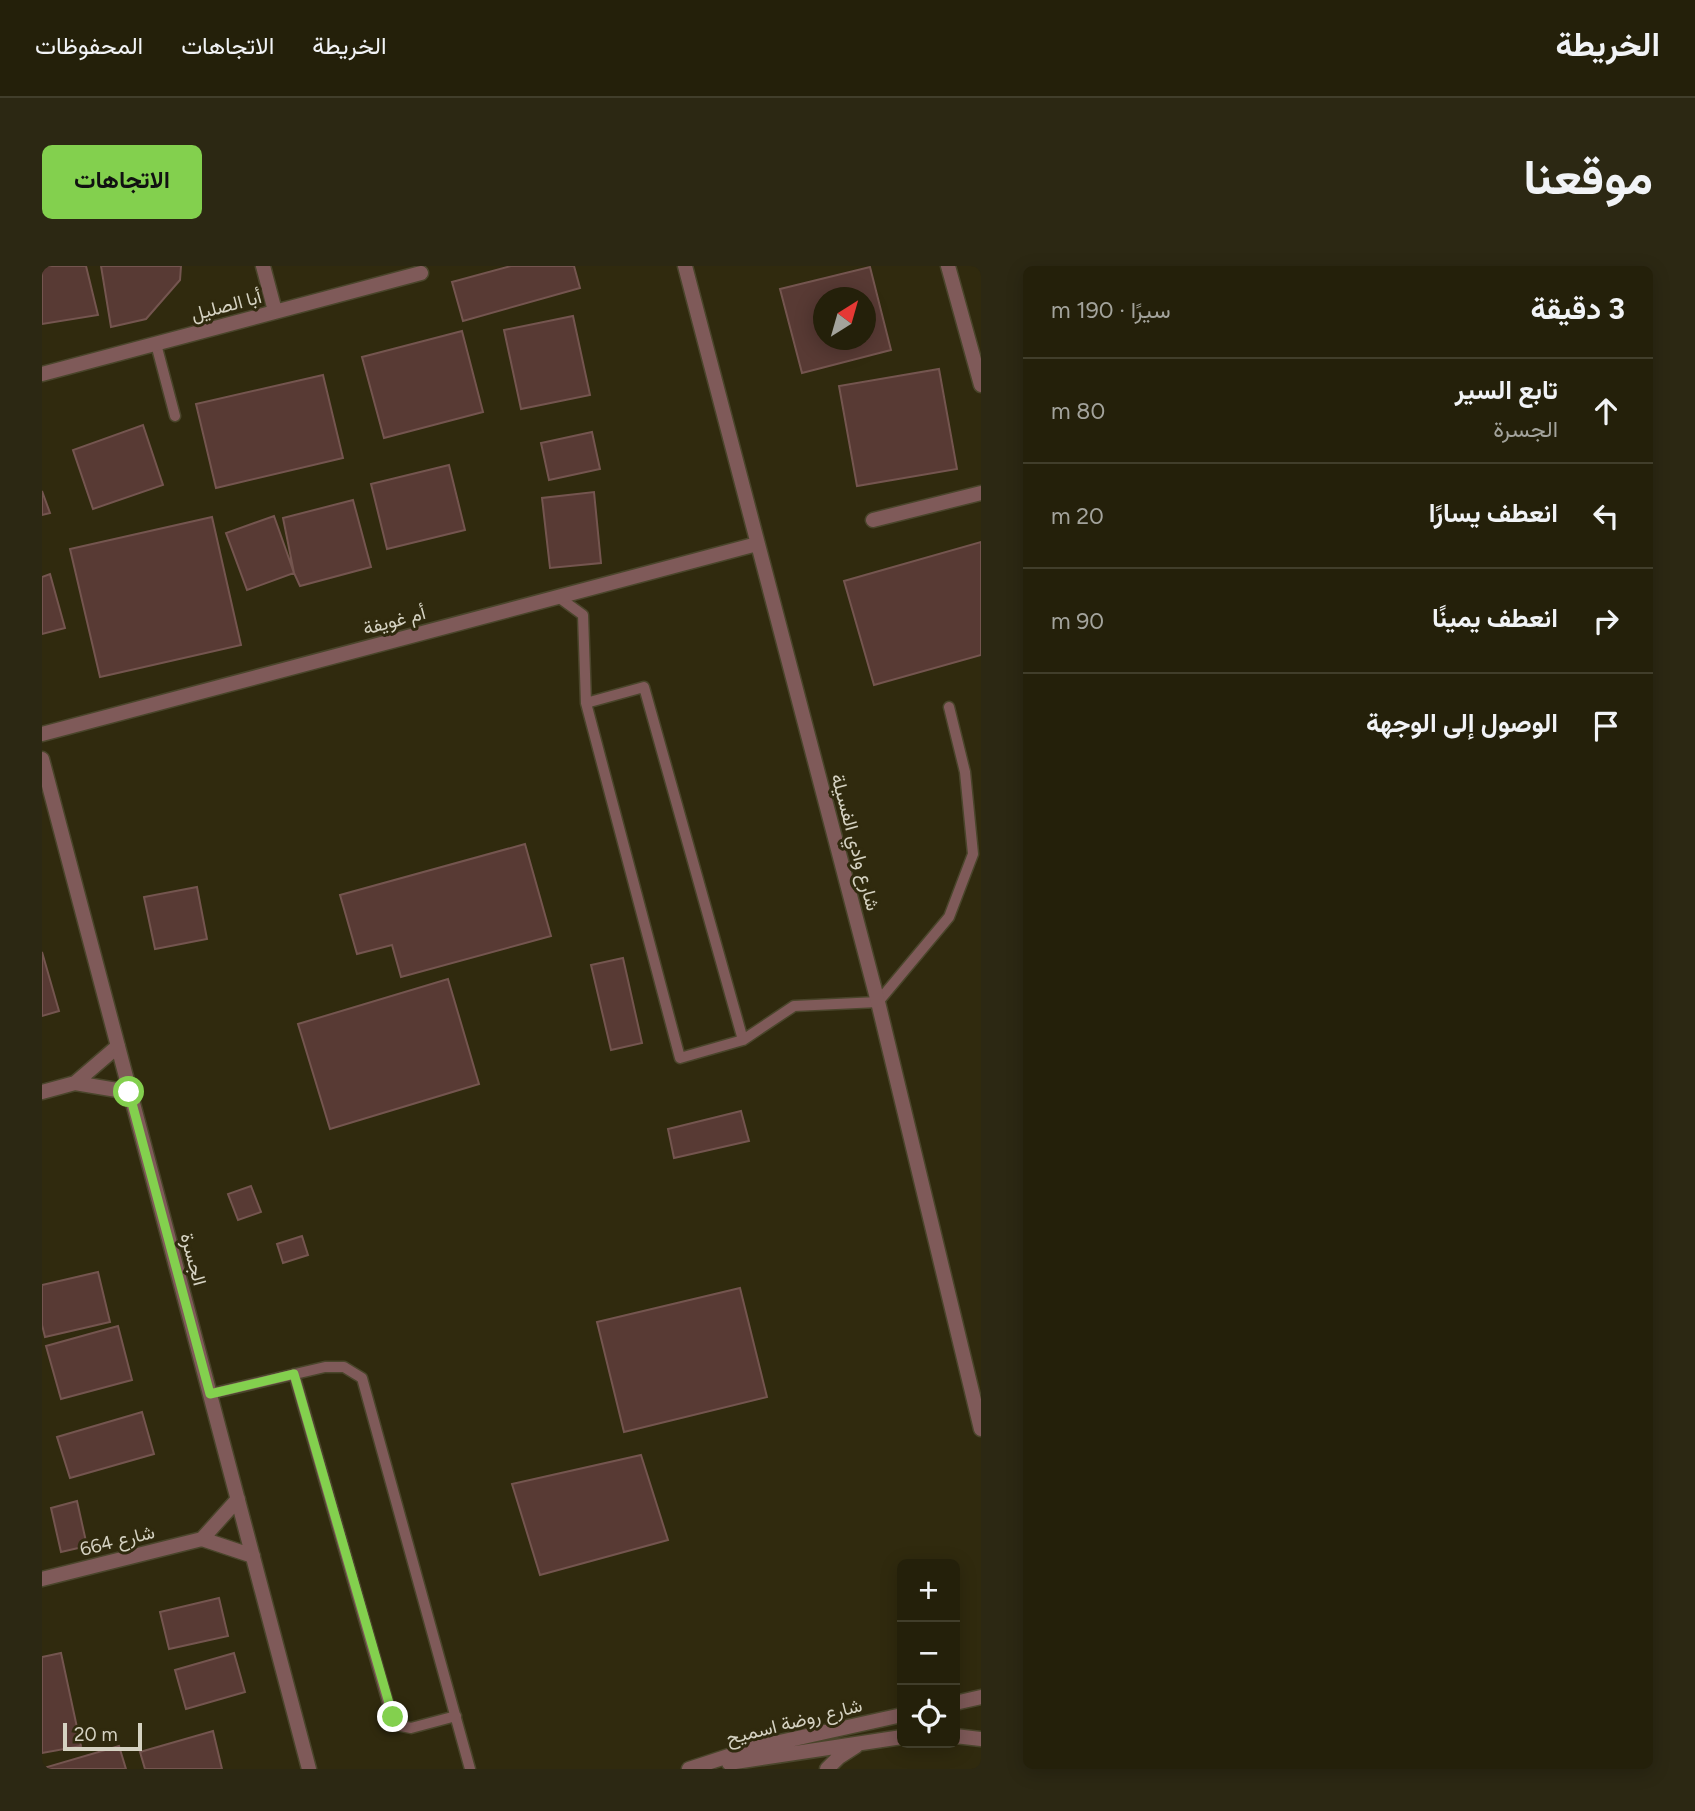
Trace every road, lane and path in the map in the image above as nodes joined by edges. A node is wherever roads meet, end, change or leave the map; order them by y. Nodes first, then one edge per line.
1 (263, 266) edge
2 (685, 266) edge
3 (948, 266) edge
4 (421, 273) dead end
5 (275, 311) junction
6 (156, 344) junction
7 (42, 374) edge
8 (981, 385) edge
9 (175, 416) dead end
10 (981, 493) edge
11 (873, 520) dead end
12 (757, 544) junction
13 (557, 596) junction
14 (586, 703) junction
15 (949, 707) dead end
16 (42, 734) edge
17 (42, 759) edge
18 (878, 1002) junction
19 (743, 1040) junction
20 (118, 1046) junction
21 (75, 1083) junction
22 (42, 1092) edge
23 (129, 1092) junction
24 (294, 1374) junction
25 (210, 1394) junction
26 (981, 1429) edge
27 (237, 1499) junction
28 (202, 1539) junction
29 (253, 1556) junction
30 (42, 1579) edge
31 (981, 1697) edge
32 (960, 1702) edge
33 (456, 1716) junction
34 (897, 1716) edge
35 (960, 1737) edge
36 (897, 1738) edge
37 (981, 1740) edge
38 (861, 1742) junction
39 (760, 1764) edge
40 (693, 1768) edge
41 (309, 1769) edge
42 (470, 1769) edge
43 (827, 1769) edge

1 - 5 street
2 - 12 street, شارع وادي الفسيلة
3 - 8 street
4 - 5 street, أبا الصليل
5 - 6 street, أبا الصليل
6 - 7 street, أبا الصليل
6 - 9 lane
10 - 11 street
12 - 13 street, أم غويفة
12 - 18 street, شارع وادي الفسيلة
13 - 14 lane
13 - 16 street, أم غويفة
14 - 19 lane
14 - 19 lane
15 - 18 lane
17 - 20 street, الجسرة
18 - 19 lane
18 - 26 street, شارع وادي الفسيلة
20 - 21 street
20 - 23 street, الجسرة
21 - 22 street
21 - 23 street
23 - 25 street, الجسرة
24 - 25 lane
24 - 33 lane
24 - 33 lane
25 - 27 street, الجسرة
27 - 28 street
27 - 29 street, الجسرة
28 - 29 street
28 - 30 street, شارع 664
29 - 41 street, الجسرة
31 - 32 street
33 - 42 lane
34 - 40 street, شارع روضة اسميح
35 - 37 street
36 - 38 street, شارع روضة اسميح
38 - 39 street, شارع روضة اسميح
38 - 43 street
39 - 40 street, شارع روضة اسميح

